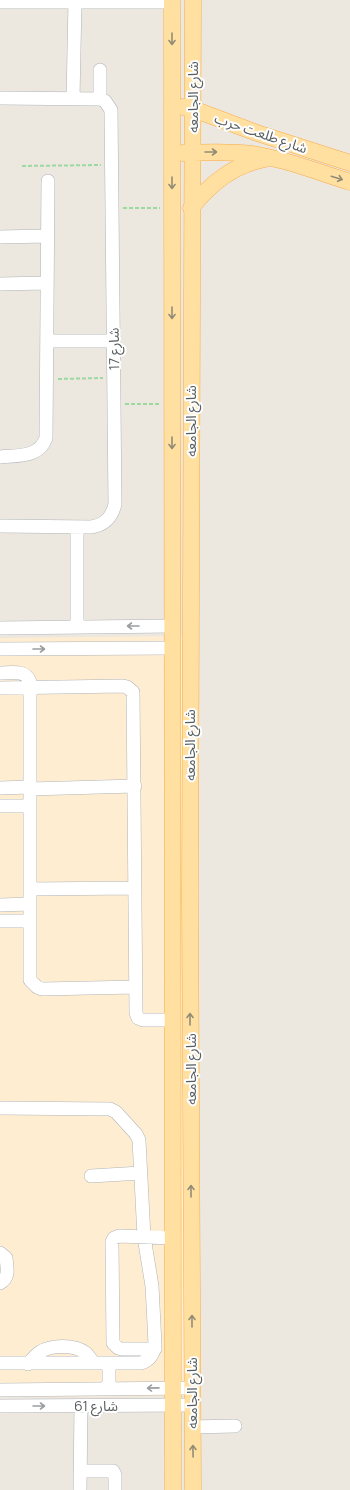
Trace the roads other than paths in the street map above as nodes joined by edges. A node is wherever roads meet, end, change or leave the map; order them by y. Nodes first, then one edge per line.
1 (193, 0) edge
2 (41, 1) edge
3 (172, 1) edge
4 (0, 2) edge
5 (75, 2) junction
6 (100, 70) dead end
7 (0, 98) edge
8 (73, 98) junction
9 (100, 99) junction
10 (172, 108) junction
11 (193, 109) junction
12 (172, 153) junction
13 (193, 153) junction
14 (272, 158) junction
15 (350, 163) edge
16 (48, 181) dead end
17 (350, 182) edge
18 (191, 208) junction
19 (47, 236) junction
20 (0, 237) edge
21 (47, 283) junction
22 (0, 284) edge
23 (47, 341) junction
24 (114, 341) junction
25 (0, 457) edge
26 (0, 526) edge
27 (77, 527) junction
28 (172, 626) junction
29 (77, 627) junction
30 (0, 628) edge
31 (172, 648) junction
32 (0, 649) edge
33 (0, 673) edge
34 (31, 687) junction
35 (0, 688) edge
36 (135, 786) junction
37 (0, 788) edge
38 (30, 788) junction
39 (0, 806) edge
40 (30, 806) junction
41 (135, 888) junction
42 (30, 889) junction
43 (172, 896) junction
44 (190, 896) junction
45 (30, 904) junction
46 (0, 905) edge
47 (0, 921) edge
48 (30, 921) junction
49 (136, 987) junction
50 (172, 1020) junction
51 (0, 1108) edge
52 (141, 1173) junction
53 (91, 1176) dead end
54 (144, 1237) junction
55 (173, 1238) junction
56 (0, 1253) edge
57 (0, 1283) edge
58 (155, 1349) junction
59 (109, 1363) junction
60 (0, 1364) edge
61 (109, 1388) junction
62 (173, 1388) junction
63 (192, 1388) junction
64 (0, 1390) edge
65 (173, 1405) junction
66 (192, 1405) junction
67 (0, 1406) edge
68 (81, 1406) junction
69 (235, 1426) dead end
70 (192, 1427) junction
71 (80, 1472) junction
72 (80, 1490) edge
73 (115, 1490) edge
74 (173, 1490) edge
75 (193, 1490) edge

1 - 11 main road, شارع الجامعه
2 - 4 street
2 - 5 street
3 - 5 street
3 -> 10 main road, شارع الجامعه
5 - 8 street
6 - 9 street
7 - 8 street
8 - 9 street
9 - 24 street, شارع 17
10 - 11 main road, شارع طلعت حرب
10 - 12 main road, شارع الجامعه
11 - 13 main road, شارع الجامعه
11 - 15 main road, شارع طلعت حرب
12 - 13 main road, شارع طلعت حرب
12 -> 28 main road, شارع الجامعه
13 -> 14 main road, شارع طلعت حرب
13 - 18 main road, شارع الجامعه
14 -> 17 main road, شارع طلعت حرب
14 - 18 main road
16 - 19 street
18 - 44 main road, شارع الجامعه
19 - 20 street
19 - 21 street
21 - 22 street
21 - 23 street
23 - 24 street
23 - 25 street
24 - 27 street, شارع 17
26 - 27 street, شارع 17
27 - 29 street
28 -> 29 street
28 - 31 main road, شارع الجامعه
29 - 30 street
32 -> 31 street
31 - 43 main road, شارع الجامعه
33 - 34 street
34 - 35 street
34 - 36 street
34 - 38 street
36 - 38 street
36 - 41 street
37 - 38 street
38 - 40 street
39 - 40 street
40 - 42 street
41 - 42 street
41 - 49 street
42 - 45 street
43 - 44 main road
43 - 50 main road, شارع الجامعه
63 -> 44 main road, شارع الجامعه
45 - 46 street
45 - 48 street
47 - 48 street
48 - 49 street
49 - 50 street
50 - 55 main road, شارع الجامعه
51 - 52 street
52 - 53 street
52 - 54 street
54 - 55 street
54 - 58 street
54 - 58 street
55 - 62 main road, شارع الجامعه
56 - 57 street
58 - 59 street
59 - 60 street
59 - 61 street
62 -> 61 street, شارع 61
61 - 64 street, شارع 61
62 - 63 street, شارع 61
62 - 65 main road, شارع الجامعه
63 - 66 main road, شارع الجامعه
65 - 66 street, شارع 61
65 - 68 street, شارع 61
65 - 74 main road, شارع الجامعه
66 - 70 main road, شارع الجامعه
67 -> 68 street, شارع 61
68 - 71 street
69 - 70 street
75 -> 70 main road, شارع الجامعه
71 - 72 street
71 - 73 street

